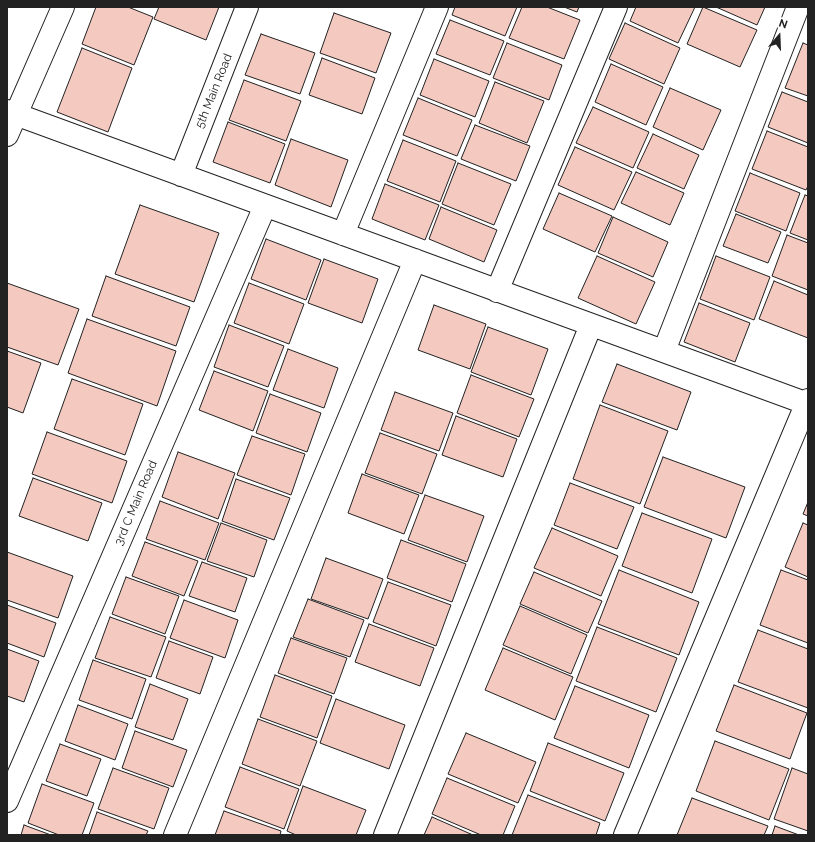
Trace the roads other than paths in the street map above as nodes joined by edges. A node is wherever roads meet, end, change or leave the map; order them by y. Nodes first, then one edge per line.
1 (63, 7) edge
2 (247, 7) edge
3 (437, 7) edge
4 (616, 7) edge
5 (798, 7) edge
6 (11, 113) edge
7 (7, 135) edge
8 (181, 175) junction
9 (265, 206) junction
10 (343, 234) junction
11 (415, 260) junction
12 (497, 291) junction
13 (591, 325) junction
14 (664, 351) junction
15 (808, 402) edge
16 (7, 801) edge
17 (176, 835) edge
18 (385, 835) edge
19 (625, 835) edge

1 - 6 street
2 - 8 street, 5th Main Road
3 - 10 street
4 - 12 street
5 - 14 street
6 - 7 street
6 - 8 street
8 - 9 street
9 - 10 street
9 - 16 street, 3rd C Main Road
10 - 11 street
11 - 12 street
11 - 17 street
12 - 13 street
13 - 14 street
13 - 18 street
14 - 15 street
15 - 19 street

